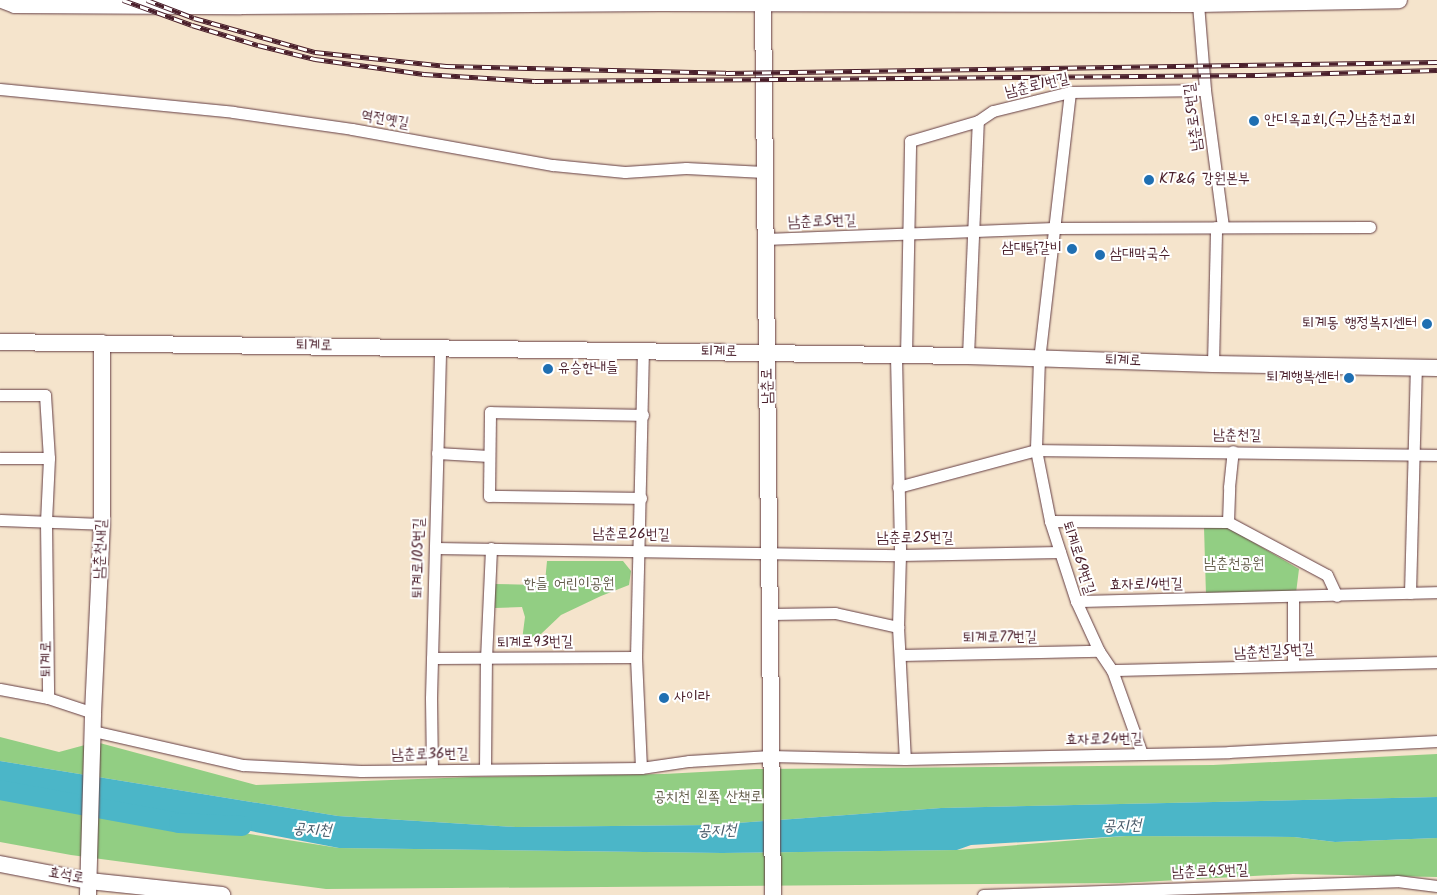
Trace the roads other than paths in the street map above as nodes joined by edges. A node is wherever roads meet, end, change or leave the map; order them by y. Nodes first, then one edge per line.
1 (1399, 0) edge
2 (1140, 1) edge
3 (8, 2) edge
4 (657, 2) edge
5 (764, 2) edge
6 (887, 2) edge
7 (241, 3) edge
8 (440, 3) edge
9 (1198, 4) junction
10 (0, 14) edge
11 (0, 89) edge
12 (1206, 90) junction
13 (1070, 92) junction
14 (978, 121) junction
15 (764, 172) junction
16 (1219, 227) junction
17 (1054, 228) junction
18 (1370, 228) dead end
19 (972, 231) junction
20 (909, 235) junction
21 (765, 239) junction
22 (0, 342) edge
23 (102, 343) junction
24 (440, 348) junction
25 (643, 351) junction
26 (768, 353) junction
27 (901, 356) junction
28 (968, 356) junction
29 (1039, 358) junction
30 (1213, 364) junction
31 (1416, 367) junction
32 (1437, 368) edge
33 (0, 395) edge
34 (643, 414) junction
35 (1036, 450) junction
36 (1233, 451) junction
37 (437, 454) junction
38 (1415, 454) junction
39 (1437, 455) edge
40 (490, 456) junction
41 (0, 458) edge
42 (49, 458) junction
43 (898, 487) junction
44 (641, 498) junction
45 (0, 520) edge
46 (1050, 520) junction
47 (46, 522) junction
48 (1228, 522) junction
49 (102, 524) junction
50 (435, 548) junction
51 (491, 548) junction
52 (638, 550) junction
53 (771, 552) junction
54 (1060, 552) junction
55 (900, 555) junction
56 (1437, 592) edge
57 (1410, 593) junction
58 (1337, 596) junction
59 (1293, 597) junction
60 (1076, 601) junction
61 (771, 614) junction
62 (898, 627) junction
63 (1099, 651) junction
64 (901, 654) junction
65 (636, 657) junction
66 (432, 658) junction
67 (486, 659) junction
68 (1437, 662) edge
69 (1293, 665) junction
70 (1112, 670) junction
71 (0, 689) edge
72 (48, 698) junction
73 (93, 713) junction
74 (93, 731) junction
75 (1437, 741) edge
76 (1142, 754) junction
77 (905, 759) junction
78 (770, 763) junction
79 (641, 768) junction
80 (485, 769) junction
81 (432, 770) junction
82 (0, 864) edge
83 (1437, 886) edge
84 (89, 888) edge
85 (1303, 890) edge
86 (773, 892) edge
87 (1136, 892) edge
88 (222, 895) edge
89 (983, 895) edge

1 - 9 street
2 - 6 street
2 - 9 street
3 - 7 street
3 - 10 street
4 - 5 street
4 - 8 street
5 - 6 street
5 - 15 street, 남춘로
7 - 8 street
9 - 12 street, 남춘로5번길
11 - 15 street, 역전옛길
12 - 13 street, 남춘로1번길
12 - 16 street, 남춘로5번길
13 - 14 street, 남춘로1번길
13 - 17 street
14 - 19 street
14 - 20 street, 남춘로1번길
15 - 21 street, 남춘로
16 - 17 street, 남춘로5번길
16 - 18 street, 남춘로5번길
16 - 30 street, 남춘로5번길
17 - 19 street, 남춘로5번길
17 - 29 street
19 - 20 street, 남춘로5번길
19 - 28 street
20 - 21 street, 남춘로5번길
20 - 27 street
21 - 26 street, 남춘로
22 - 23 street, 퇴계로
23 - 24 street, 퇴계로
23 - 49 street, 남춘천새길
24 - 25 street, 퇴계로
24 - 37 street, 퇴계로105번길
25 - 26 street, 퇴계로
25 - 34 street
26 - 27 street, 퇴계로
26 - 53 street, 남춘로
27 - 28 street, 퇴계로
27 - 43 street
28 - 29 street, 퇴계로
29 - 30 street, 퇴계로
29 - 35 street, 퇴계로69번길
30 - 31 street, 퇴계로
31 - 32 street, 퇴계로
31 - 38 street
33 - 42 street, 퇴계로
34 - 40 street
34 - 44 street
35 - 36 street, 남춘천길
35 - 43 street
35 - 46 street, 퇴계로69번길
36 - 38 street, 남춘천길
36 - 48 street
37 - 40 street
37 - 50 street, 퇴계로105번길
38 - 39 street, 남춘천길
38 - 57 street
40 - 44 street
41 - 42 street
42 - 47 street, 퇴계로
43 - 55 street
44 - 52 street
45 - 47 street
46 - 48 street
46 - 54 street, 퇴계로69번길
47 - 49 street
47 - 72 street, 퇴계로
48 - 58 street
49 - 73 street, 남춘천새길
50 - 51 street, 남춘로26번길
50 - 66 street, 퇴계로105번길
51 - 52 street, 남춘로26번길
51 - 67 street
52 - 53 street, 남춘로26번길
52 - 65 street
53 - 55 street, 남춘로25번길
53 - 61 street, 남춘로
54 - 55 street, 남춘로25번길
54 - 60 street, 퇴계로69번길
55 - 62 street
56 - 57 street, 효자로14번길
57 - 58 street, 효자로14번길
58 - 59 street, 효자로14번길
59 - 60 street, 효자로14번길
59 - 69 street
60 - 63 street, 퇴계로69번길
61 - 62 street
61 - 78 street, 남춘로
62 - 64 street
63 - 64 street, 퇴계로77번길
63 - 70 street, 퇴계로69번길
64 - 77 street
65 - 67 street, 퇴계로93번길
65 - 79 street
66 - 67 street
66 - 81 street, 퇴계로105번길
67 - 80 street, 퇴계로93번길
68 - 69 street, 남춘천길5번길
69 - 70 street, 남춘천길5번길
70 - 76 street, 퇴계로69번길
71 - 72 street
72 - 73 street
73 - 74 street, 남춘천새길
74 - 81 street, 남춘로36번길
74 - 84 street, 남춘천새길
75 - 76 street, 효자로24번길
76 - 77 street, 효자로24번길
77 - 78 street, 효자로24번길
78 - 79 street, 남춘로36번길
78 - 86 street, 남춘로
79 - 80 street, 남춘로36번길
80 - 81 street, 남춘로36번길
82 - 84 street, 효석로
83 - 85 street, 남춘로45번길
84 - 88 street, 효석로
85 - 87 street, 남춘로45번길
87 - 89 street, 남춘로45번길

